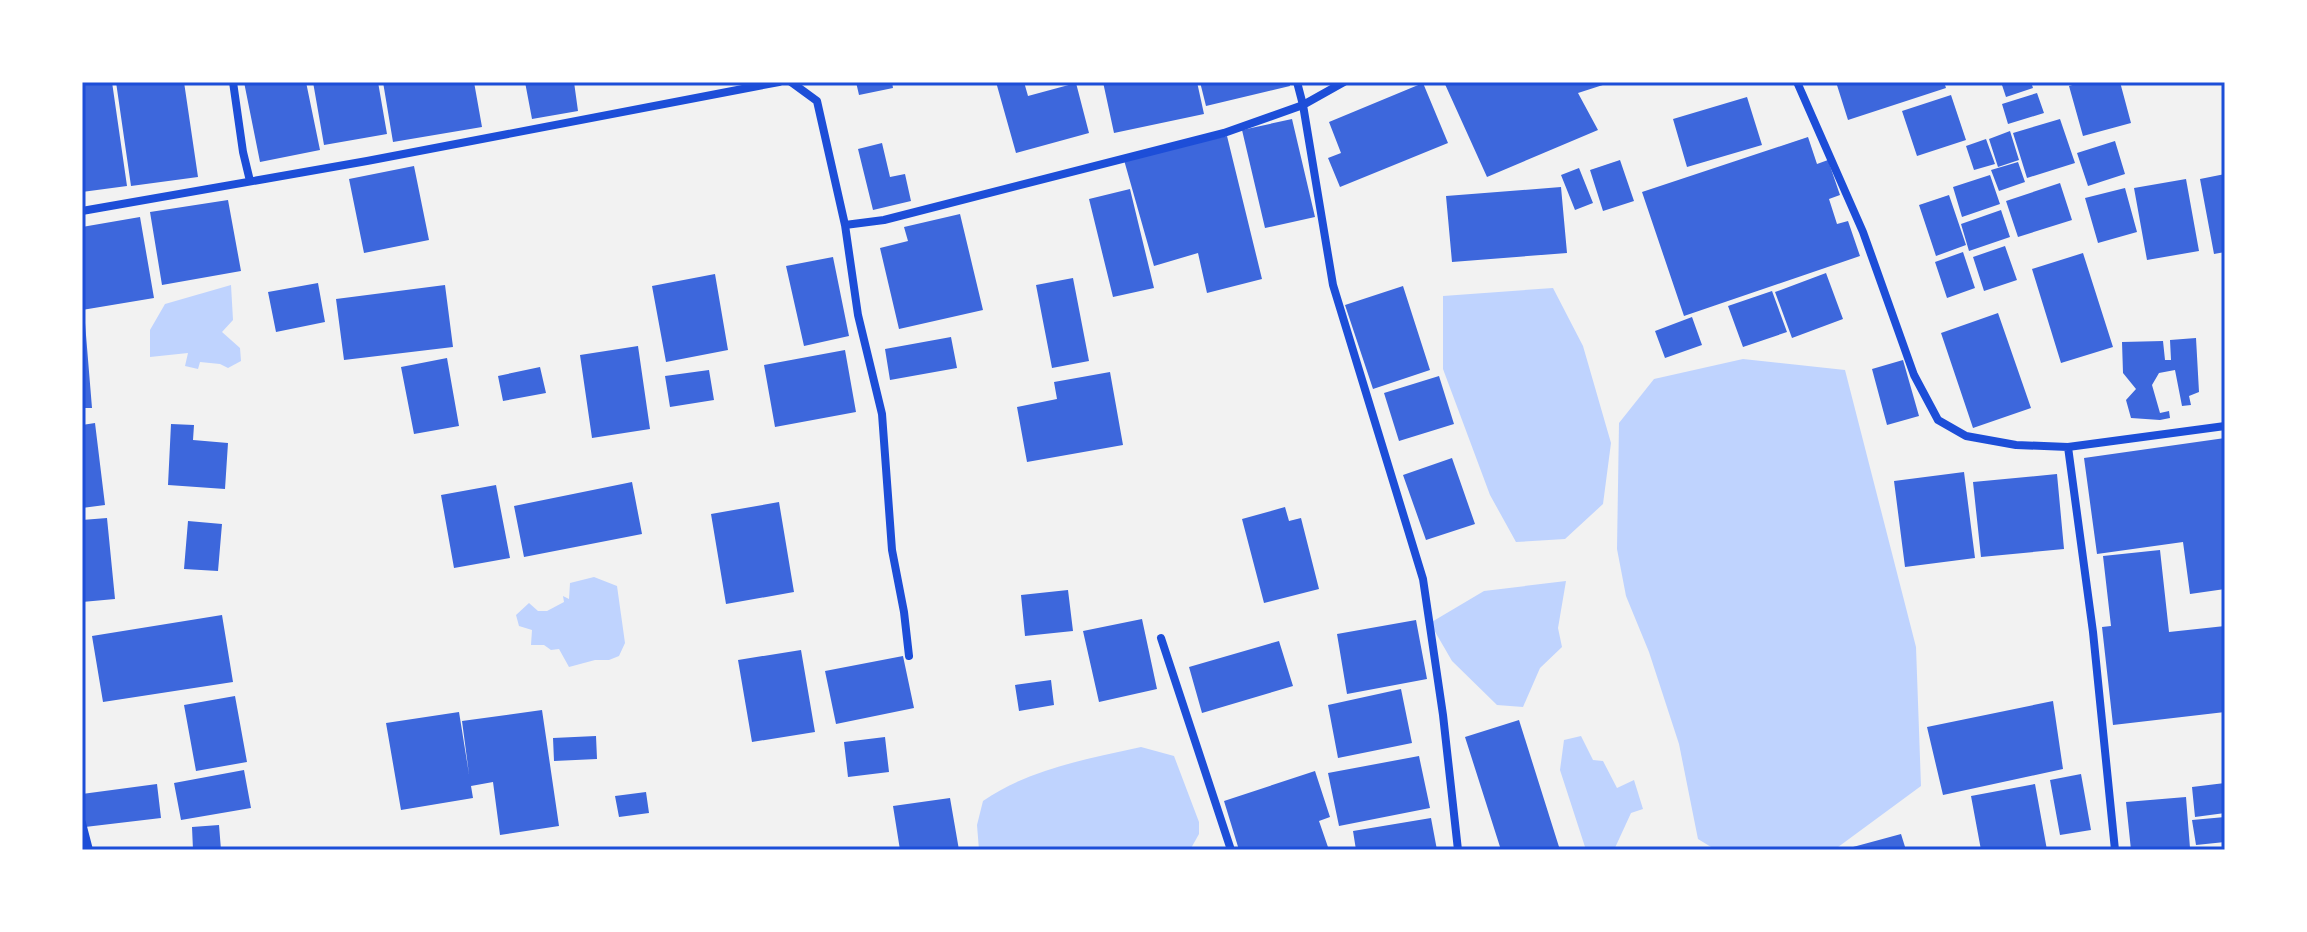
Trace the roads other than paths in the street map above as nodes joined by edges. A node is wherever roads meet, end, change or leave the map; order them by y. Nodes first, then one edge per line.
1 (233, 82) edge
2 (779, 82) edge
3 (791, 82) edge
4 (1297, 82) edge
5 (1344, 82) edge
6 (1797, 82) edge
7 (1303, 105) junction
8 (250, 181) junction
9 (82, 211) edge
10 (845, 225) junction
11 (2225, 426) edge
12 (2068, 447) junction
13 (1161, 638) dead end
14 (909, 656) dead end
15 (82, 823) edge
16 (89, 850) edge
17 (1231, 850) edge
18 (1458, 850) edge
19 (2115, 850) edge

1 - 8 street
2 - 8 street
3 - 10 street
4 - 7 street
5 - 7 street
6 - 12 street
7 - 10 street
7 - 18 street
8 - 9 street
10 - 14 street
11 - 12 street
12 - 19 street
13 - 17 street
15 - 16 street

